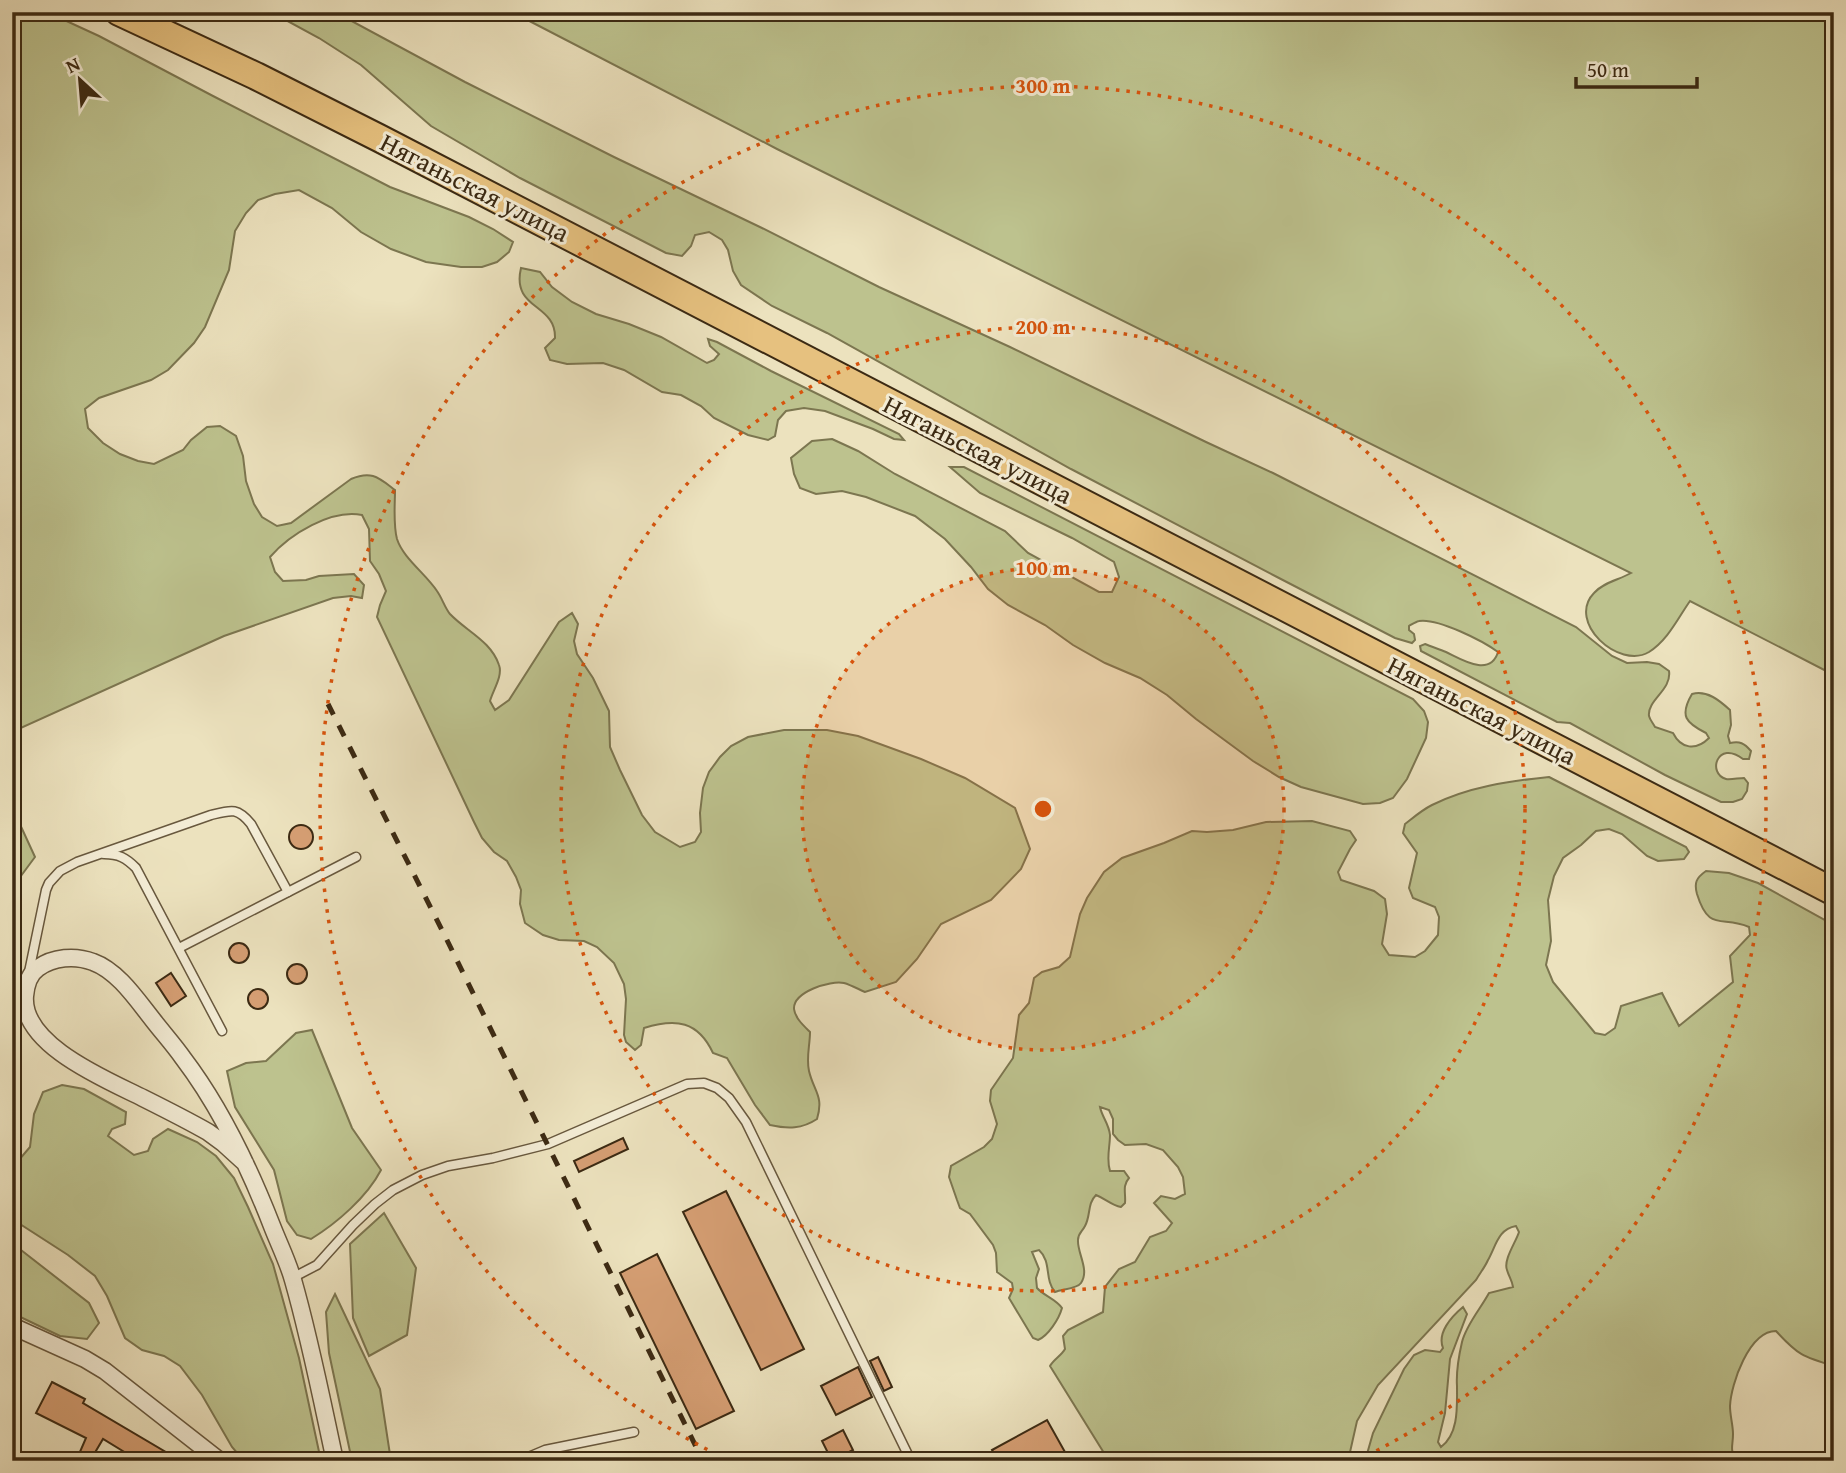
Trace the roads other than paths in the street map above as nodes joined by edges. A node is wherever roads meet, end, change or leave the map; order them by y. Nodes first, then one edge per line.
1 (119, 12) edge
2 (98, 853) junction
3 (356, 857) dead end
4 (288, 892) junction
5 (1834, 892) edge
6 (180, 948) junction
7 (26, 986) junction
8 (222, 1031) dead end
9 (245, 1163) junction
10 (292, 1278) junction
11 (12, 1326) edge
12 (634, 1432) dead end
13 (909, 1458) edge
14 (220, 1461) edge
15 (335, 1461) edge
16 (519, 1461) edge
17 (895, 1461) edge

1 - 5 highway, Няганьская улица
2 - 4 lane
2 - 6 lane
2 - 7 lane
3 - 4 lane
4 - 6 lane
6 - 8 lane
7 - 9 street
7 - 9 street
9 - 10 street
10 - 13 lane
10 - 15 street
11 - 14 street
12 - 16 lane
13 - 17 lane

